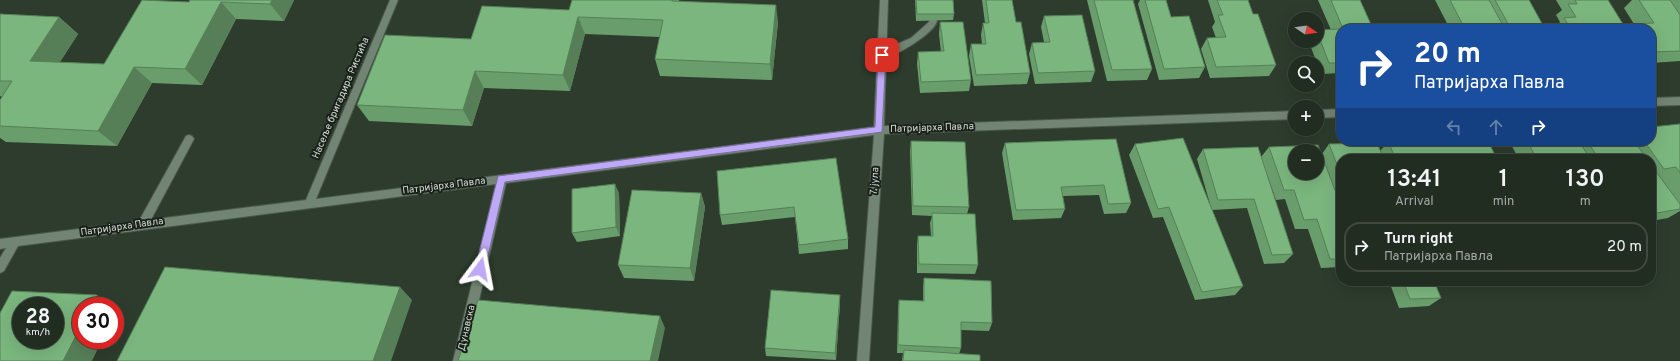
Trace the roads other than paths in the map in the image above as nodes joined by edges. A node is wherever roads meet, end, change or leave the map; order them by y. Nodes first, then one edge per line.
1 (394, 0) edge
2 (884, 0) edge
3 (933, 21) edge
4 (882, 55) junction
5 (1680, 101) edge
6 (1656, 102) edge
7 (1336, 113) edge
8 (1324, 114) edge
9 (1288, 115) edge
10 (879, 130) junction
11 (189, 139) dead end
12 (502, 179) junction
13 (309, 204) junction
14 (143, 224) junction
15 (15, 242) junction
16 (0, 244) edge
17 (0, 268) edge
18 (459, 361) edge
19 (863, 361) edge

1 - 13 street, Насеље бригадира Ристића
2 - 4 street, 7. јула
3 - 4 street
4 - 10 street, 7. јула
5 - 6 street
7 - 8 street
9 - 10 street, Патријарха Павла
10 - 12 street, Патријарха Павла
10 - 19 street, 7. јула
11 - 14 street
12 - 13 street, Патријарха Павла
12 - 18 street, Дунавска
13 - 14 street, Патријарха Павла
14 - 15 street, Патријарха Павла
15 - 16 street, Патријарха Павла
15 - 17 street

